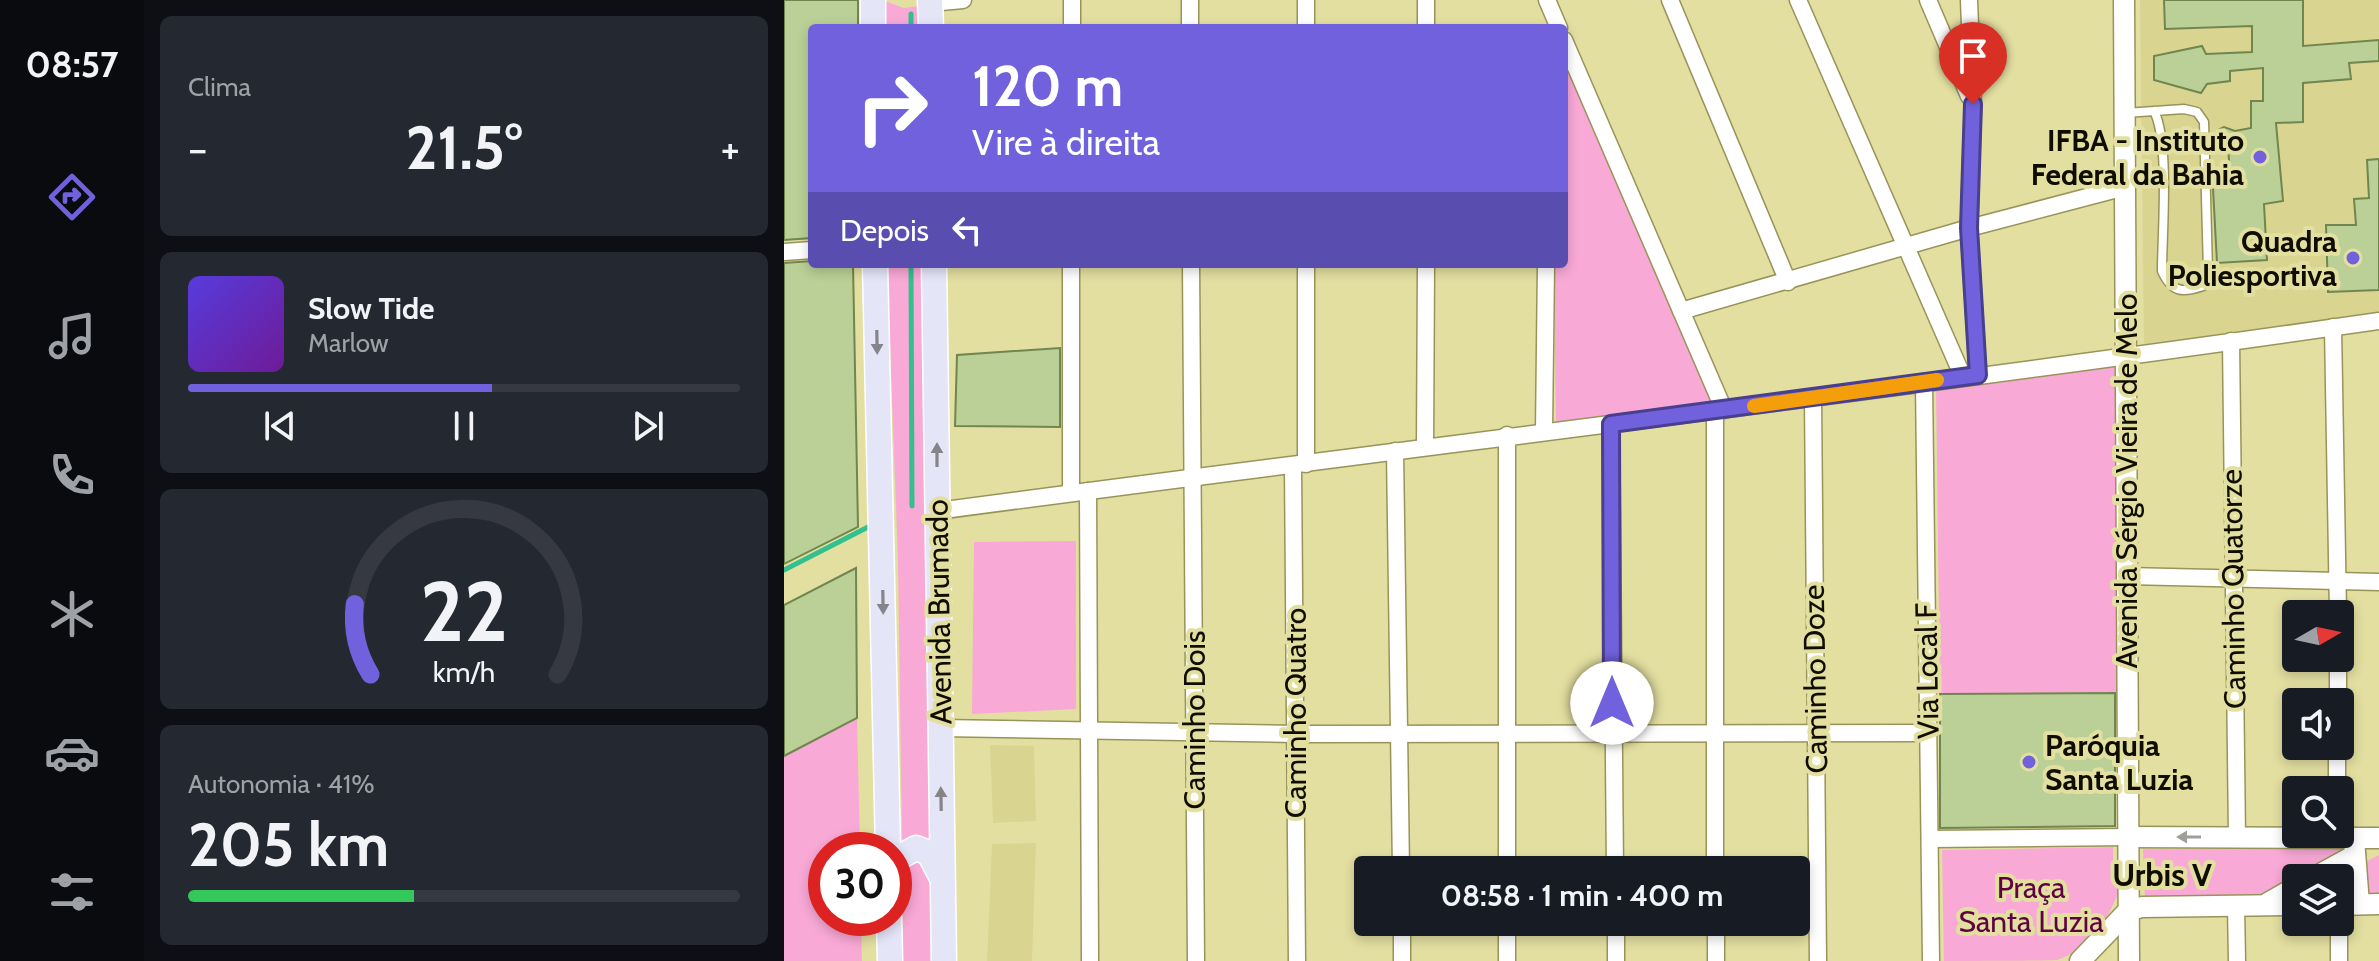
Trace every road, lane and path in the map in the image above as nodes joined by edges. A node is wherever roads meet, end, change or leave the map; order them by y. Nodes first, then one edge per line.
1 (873, 0) edge
2 (963, 0) edge
3 (1072, 0) edge
4 (1190, 0) edge
5 (1306, 0) edge
6 (1426, 0) edge
7 (1670, 0) edge
8 (1798, 0) edge
9 (1928, 0) edge
10 (1969, 0) edge
11 (2124, 0) edge
12 (930, 2) edge
13 (1547, 2) edge
14 (873, 24) edge
15 (931, 24) edge
16 (1072, 24) edge
17 (1190, 24) edge
18 (1306, 24) edge
19 (1426, 24) edge
20 (1548, 24) edge
21 (1557, 24) edge
22 (1568, 49) edge
23 (1973, 104) junction
24 (2154, 111) junction
25 (2124, 113) junction
26 (2125, 187) junction
27 (1969, 228) junction
28 (1907, 249) junction
29 (808, 250) edge
30 (784, 252) edge
31 (875, 268) edge
32 (934, 268) edge
33 (1071, 268) edge
34 (1191, 268) edge
35 (1306, 268) edge
36 (1426, 268) edge
37 (1546, 268) edge
38 (1788, 282) junction
39 (1681, 311) junction
40 (2379, 321) edge
41 (2333, 327) junction
42 (2231, 341) junction
43 (2125, 354) junction
44 (1970, 376) junction
45 (1924, 382) junction
46 (1813, 397) junction
47 (1719, 411) junction
48 (1611, 424) junction
49 (1544, 430) junction
50 (1507, 435) junction
51 (1425, 447) junction
52 (1395, 451) junction
53 (1300, 465) junction
54 (1192, 479) junction
55 (1079, 492) junction
56 (937, 511) junction
57 (2127, 576) junction
58 (2232, 580) junction
59 (2338, 582) junction
60 (2379, 582) edge
61 (2338, 600) edge
62 (941, 728) junction
63 (1090, 731) junction
64 (1194, 731) junction
65 (1508, 732) junction
66 (1400, 733) junction
67 (1715, 733) junction
68 (1816, 733) junction
69 (1927, 733) junction
70 (1295, 734) junction
71 (1612, 734) junction
72 (888, 832) edge
73 (2129, 837) junction
74 (2237, 838) junction
75 (2379, 838) edge
76 (1931, 839) junction
77 (2282, 840) edge
78 (2354, 841) edge
79 (2340, 848) edge
80 (2347, 848) edge
81 (912, 850) edge
82 (1401, 856) edge
83 (1507, 856) edge
84 (1615, 856) edge
85 (1715, 856) edge
86 (2326, 864) edge
87 (942, 878) junction
88 (2282, 895) edge
89 (2359, 904) edge
90 (2236, 905) junction
91 (2264, 905) junction
92 (2282, 905) edge
93 (2128, 911) junction
94 (889, 936) edge
95 (1402, 936) edge
96 (1507, 936) edge
97 (1616, 936) edge
98 (1716, 936) edge
99 (2339, 936) edge
100 (890, 961) edge
101 (944, 961) edge
102 (1090, 961) edge
103 (1196, 961) edge
104 (1297, 961) edge
105 (1402, 961) edge
106 (1507, 961) edge
107 (1616, 961) edge
108 (1716, 961) edge
109 (1818, 961) edge
110 (1931, 961) edge
111 (2080, 961) edge
112 (2129, 961) edge
113 (2237, 961) edge
114 (2339, 961) edge

1 - 14 main road
2 - 12 street
3 - 16 street
4 - 17 street
5 - 18 street
6 - 19 street
7 - 38 street
8 - 28 street
9 - 23 street
10 - 23 street
11 - 25 street, Avenida Sérgio Vieira de Melo
12 - 15 main road
13 - 20 street
13 - 21 street
22 - 39 street
23 - 27 street
24 - 24 lane
24 - 25 lane
25 - 26 street, Avenida Sérgio Vieira de Melo
26 - 27 street
26 - 43 street, Avenida Sérgio Vieira de Melo
27 - 28 street
27 - 44 street
28 - 38 street
28 - 44 street
29 - 30 street
31 -> 72 main road, Avenida Brumado
56 -> 32 main road, Avenida Brumado
33 - 55 street
34 - 54 street, Caminho Dois
35 - 53 street, Caminho Quatro
36 - 51 street
37 - 49 street
38 - 39 street
39 - 47 street
40 - 41 street
41 - 42 street
41 - 59 street
42 - 43 street
42 - 58 street, Caminho Quatorze
43 - 44 street
43 - 57 street, Avenida Sérgio Vieira de Melo
44 - 45 street
45 - 46 street
45 - 69 street, Via Local F
46 - 47 street
46 - 68 street, Caminho Doze
47 - 48 street
47 - 67 street
48 - 49 street
48 - 71 street
49 - 50 street
50 - 51 street
50 - 65 street
51 - 52 street
52 - 53 street
52 - 66 street
53 - 54 street
53 - 70 street, Caminho Quatro
54 - 55 street
54 - 64 street, Caminho Dois
55 - 56 street
55 - 63 street
56 - 62 main road, Avenida Brumado
57 - 58 street
57 - 73 street, Avenida Sérgio Vieira de Melo
58 - 59 street
58 - 74 street, Caminho Quatorze
59 - 60 street
59 - 61 street
62 - 63 street
87 -> 62 main road, Avenida Brumado
63 - 64 street
63 - 102 street
64 - 70 street
64 - 103 street, Caminho Dois
65 - 66 street
65 - 71 street
65 - 83 street
66 - 70 street
66 - 82 street
67 - 68 street
67 - 71 street
67 - 85 street
68 - 69 street
68 - 109 street, Caminho Doze
69 - 76 street, Via Local F
70 - 104 street, Caminho Quatro
71 - 84 street
74 -> 73 street
73 - 76 street
73 - 93 street, Avenida Sérgio Vieira de Melo
74 - 77 street
75 - 78 street
76 - 110 street, Via Local F
79 - 86 street
80 - 89 street
81 - 87 main road
87 - 101 main road, Avenida Brumado
88 - 91 street
90 - 91 street
90 - 93 street
90 - 113 street
91 - 92 street
93 - 111 street
93 - 112 street, Avenida Sérgio Vieira de Melo
94 - 100 main road
95 - 105 street
96 - 106 street
97 - 107 street
98 - 108 street
99 - 114 street

